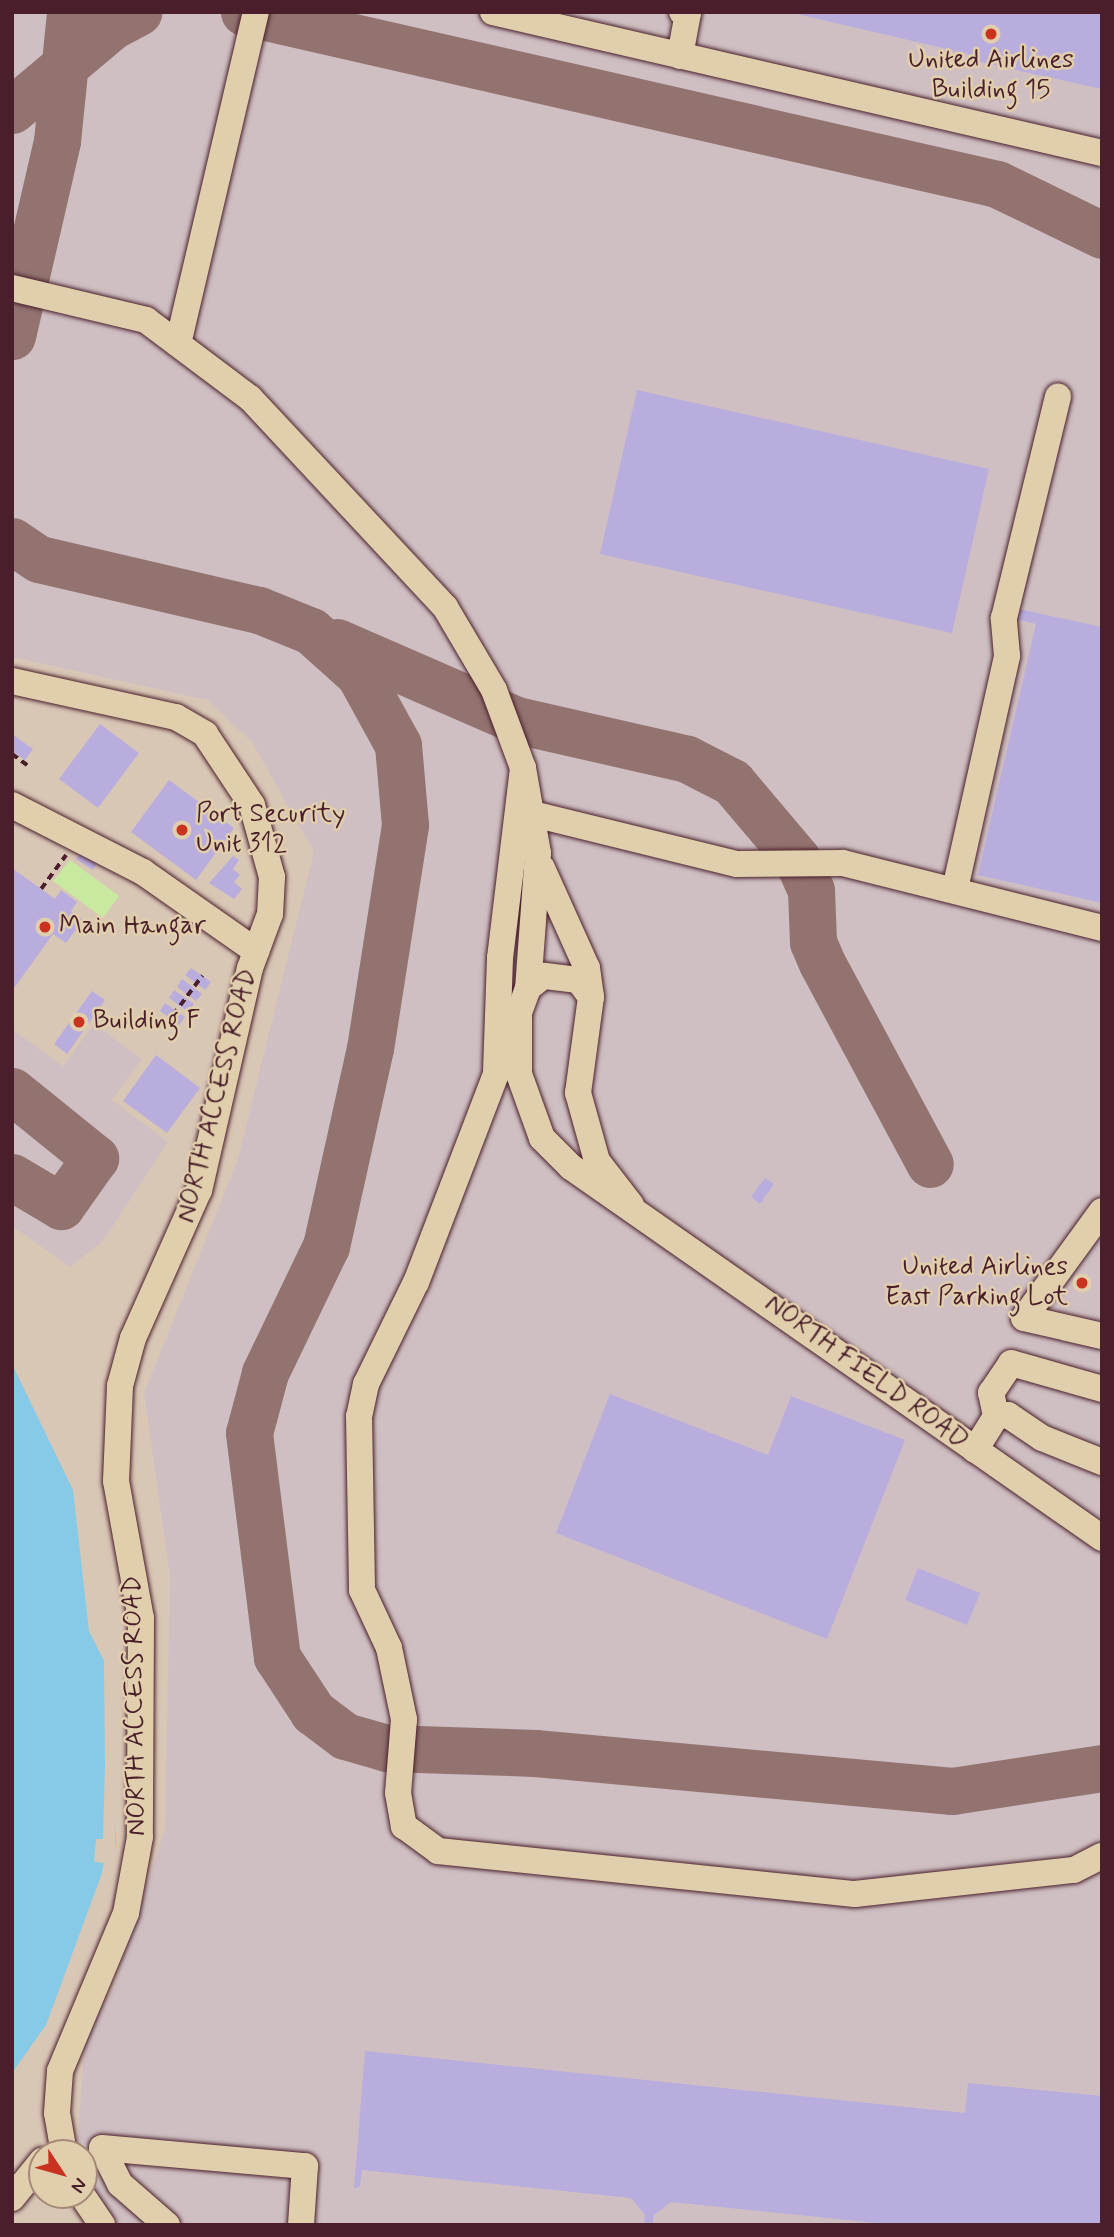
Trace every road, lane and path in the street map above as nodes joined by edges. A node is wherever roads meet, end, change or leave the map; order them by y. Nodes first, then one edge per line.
1 (257, 12) edge
2 (493, 12) edge
3 (682, 12) edge
4 (680, 56) junction
5 (1102, 153) edge
6 (198, 273) junction
7 (12, 288) edge
8 (146, 320) junction
9 (178, 344) junction
10 (1058, 397) dead end
11 (12, 681) edge
12 (12, 754) edge
13 (27, 765) dead end
14 (523, 768) junction
15 (12, 805) edge
16 (533, 814) junction
17 (78, 839) junction
18 (538, 853) junction
19 (41, 889) dead end
20 (955, 889) junction
21 (1102, 928) edge
22 (256, 951) junction
23 (202, 976) dead end
24 (528, 988) junction
25 (591, 997) junction
26 (173, 1015) dead end
27 (631, 1205) junction
28 (1102, 1211) edge
29 (1102, 1336) edge
30 (1102, 1389) edge
31 (996, 1416) junction
32 (975, 1450) junction
33 (1102, 1462) edge
34 (1102, 1538) edge
35 (1102, 1856) edge
36 (58, 2139) edge
37 (28, 2178) edge
38 (12, 2198) edge
39 (91, 2209) edge
40 (102, 2225) edge
41 (167, 2225) edge
42 (301, 2225) edge

1 - 6 street
2 - 4 street
3 - 4 street
4 - 5 street
6 - 8 street
6 - 9 street
7 - 8 street
8 - 9 street
9 - 14 street
10 - 20 street
11 - 22 street, NORTH ACCESS ROAD
12 - 13 path
14 - 16 street
14 - 35 street
15 - 17 street
16 - 18 street
16 - 20 street
17 - 19 path
17 - 22 street
18 - 24 street, NORTH FIELD ROAD
18 - 25 street, NORTH FIELD ROAD
20 - 21 street
22 - 36 street, NORTH ACCESS ROAD
23 - 26 path
24 - 25 street
24 - 27 street, NORTH FIELD ROAD
25 - 27 street, NORTH FIELD ROAD
27 - 32 street, NORTH FIELD ROAD
28 - 29 street
30 - 31 street
31 - 32 street
31 - 33 street
32 - 34 street, NORTH FIELD ROAD
37 - 38 street
39 - 40 street
41 - 42 street

